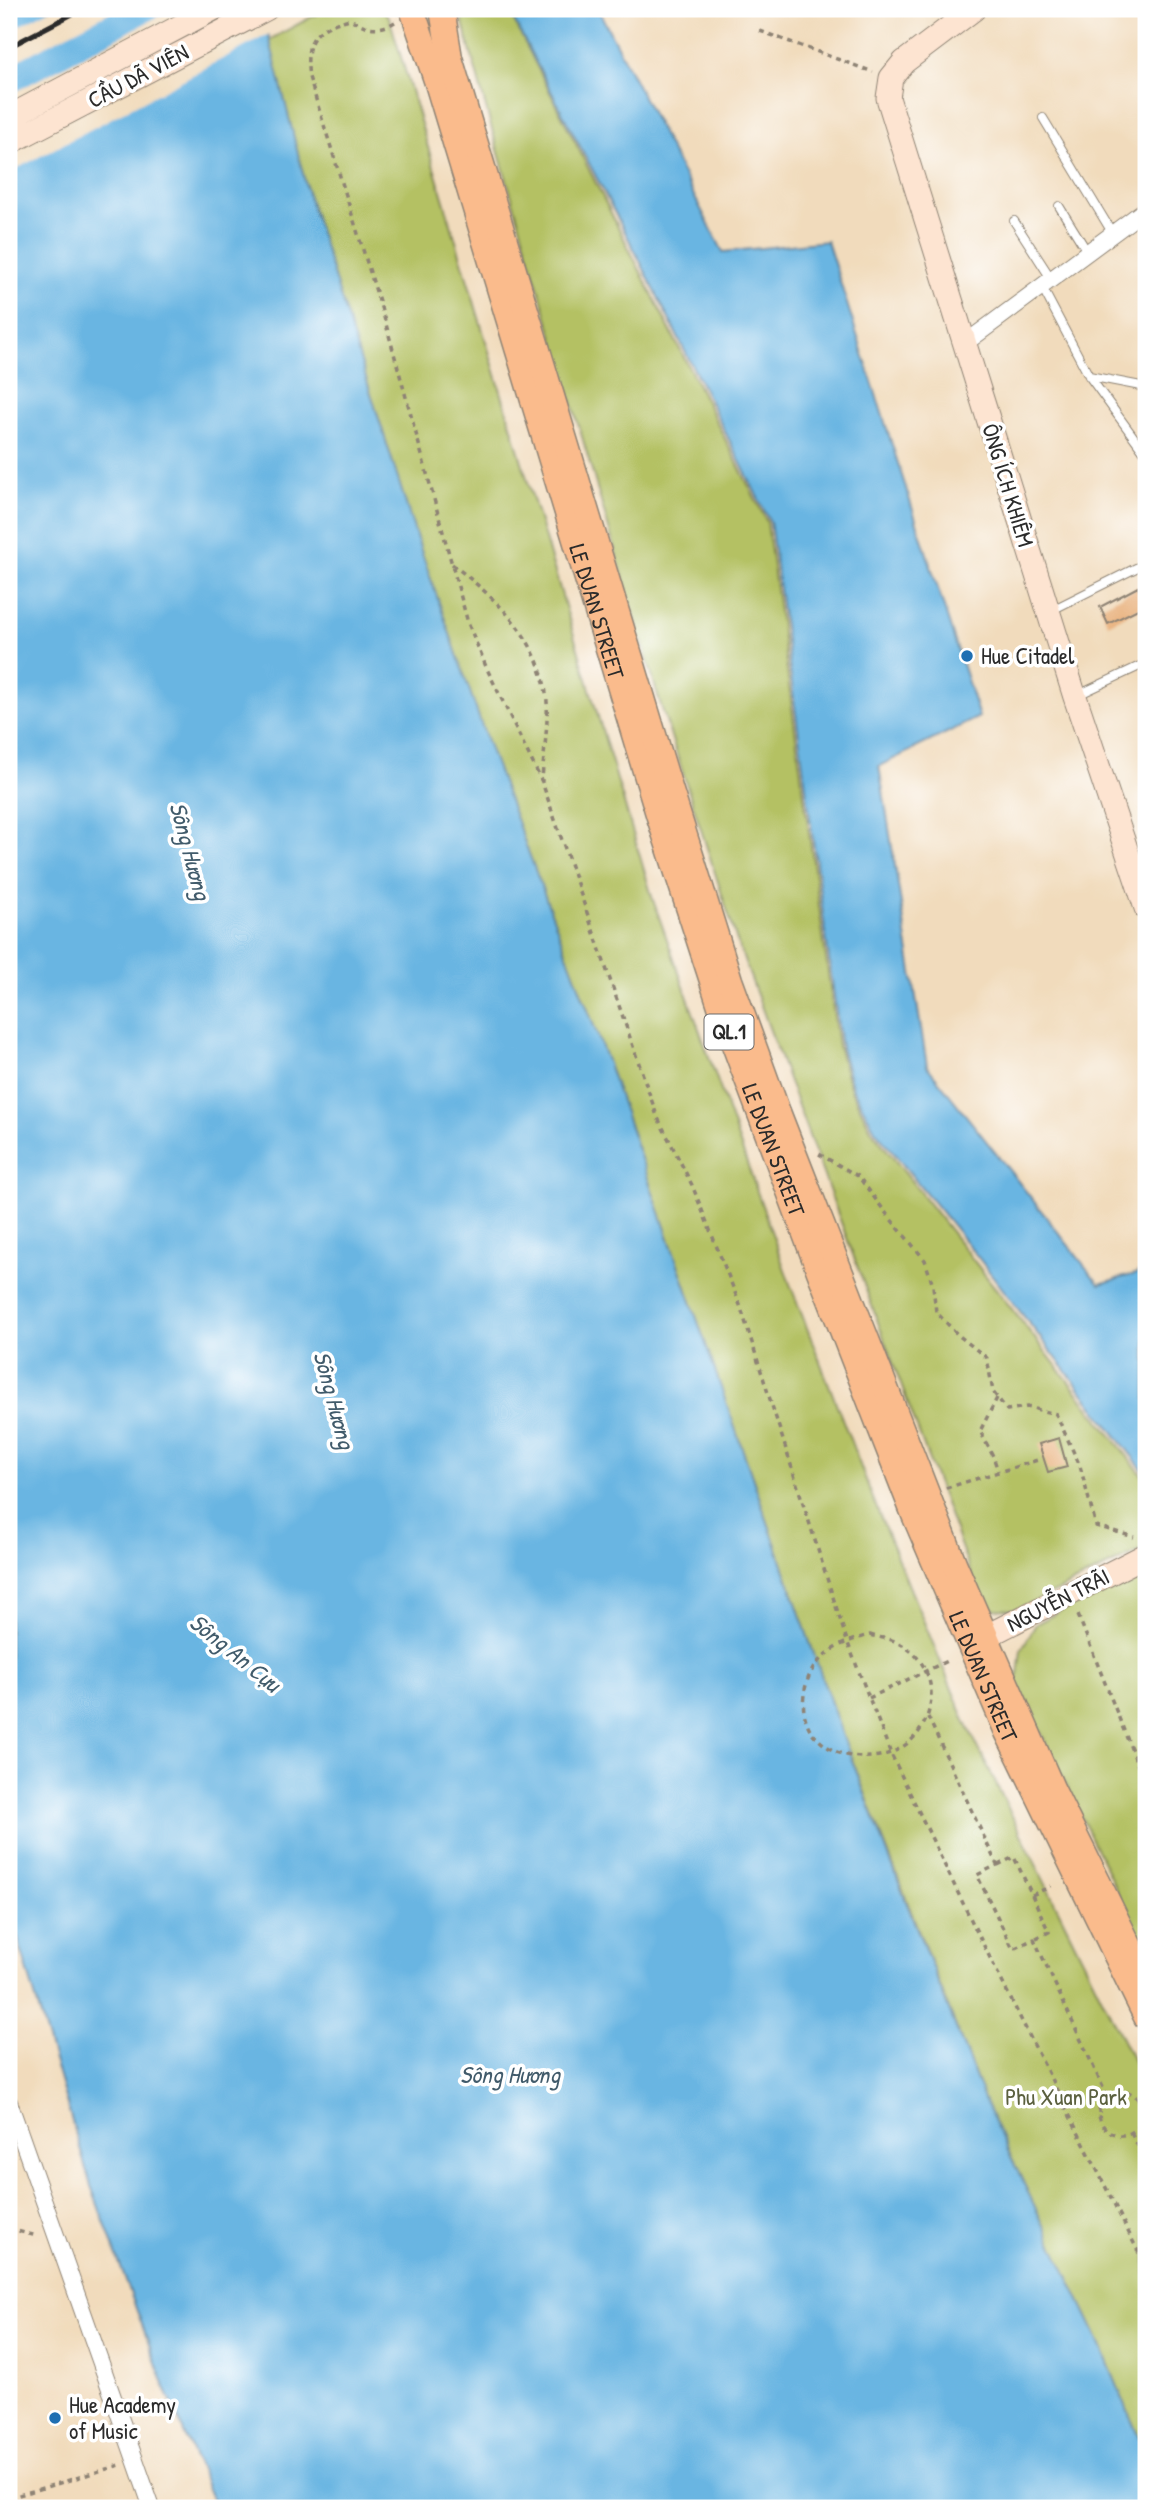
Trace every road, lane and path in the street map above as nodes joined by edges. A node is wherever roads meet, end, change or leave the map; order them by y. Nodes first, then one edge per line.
1 (214, 9) edge
2 (266, 9) edge
3 (442, 9) edge
4 (974, 9) edge
5 (406, 14) edge
6 (760, 31) dead end
7 (897, 70) junction
8 (9, 117) edge
9 (1043, 118) dead end
10 (9, 143) edge
11 (1059, 206) dead end
12 (1146, 209) edge
13 (1014, 221) dead end
14 (1114, 234) junction
15 (1088, 253) junction
16 (1047, 283) junction
17 (964, 344) junction
18 (1089, 376) junction
19 (1146, 387) edge
20 (1146, 454) edge
21 (451, 563) junction
22 (1146, 563) edge
23 (1048, 612) junction
24 (1146, 663) edge
25 (1075, 697) junction
26 (542, 782) junction
27 (1142, 882) edge
28 (1146, 908) edge
29 (810, 1149) dead end
30 (997, 1398) junction
31 (1041, 1459) dead end
32 (998, 1471) junction
33 (940, 1490) dead end
34 (1146, 1541) edge
35 (1146, 1555) edge
36 (1078, 1615) dead end
37 (847, 1641) junction
38 (978, 1641) junction
39 (949, 1660) dead end
40 (926, 1670) junction
41 (869, 1698) junction
42 (928, 1717) junction
43 (891, 1754) junction
44 (1146, 1786) edge
45 (998, 1865) junction
46 (1051, 1885) dead end
47 (1032, 1895) junction
48 (1034, 1939) junction
49 (1146, 1979) edge
50 (1146, 2017) edge
51 (1107, 2096) junction
52 (9, 2102) edge
53 (1131, 2133) junction
54 (1146, 2161) edge
55 (9, 2228) edge
56 (56, 2240) junction
57 (1146, 2267) edge
58 (135, 2460) junction
59 (9, 2498) edge
60 (152, 2508) edge

1 - 8 street, CẦU DÃ VIÊN
2 - 10 street, CẦU DÃ VIÊN
3 - 38 main road, LE DUAN STREET / QL.1
4 - 7 street
5 - 21 path
5 - 38 main road, LE DUAN STREET / QL.1
6 - 7 path
7 - 17 street, ÔNG ÍCH KHIÊM
9 - 14 lane
11 - 15 lane
12 - 14 street
13 - 16 lane
14 - 15 street
15 - 16 street
16 - 17 street
16 - 18 lane
17 - 23 street, ÔNG ÍCH KHIÊM
18 - 19 lane
18 - 20 lane
21 - 26 path
21 - 26 path
22 - 23 lane
23 - 25 street, ÔNG ÍCH KHIÊM
24 - 25 lane
25 - 27 street, ÔNG ÍCH KHIÊM
26 - 37 path
27 - 28 street, ÔNG ÍCH KHIÊM
29 - 30 path
30 - 32 path
30 - 34 path
31 - 32 path
32 - 33 path
35 - 38 street, NGUYỄN TRÃI
36 - 44 path
37 - 40 path
37 - 41 path
37 - 43 path
38 - 49 main road, LE DUAN STREET / QL.1
38 - 50 main road, LE DUAN STREET / QL.1
39 - 40 path
40 - 41 path
40 - 42 path
41 - 43 path
42 - 43 path
42 - 45 path
43 - 57 path
45 - 47 path
45 - 48 path
46 - 47 path
47 - 48 path
48 - 51 path
51 - 53 path
51 - 53 path
52 - 56 street
53 - 54 path
55 - 56 path
56 - 58 street
58 - 59 path
58 - 60 street

